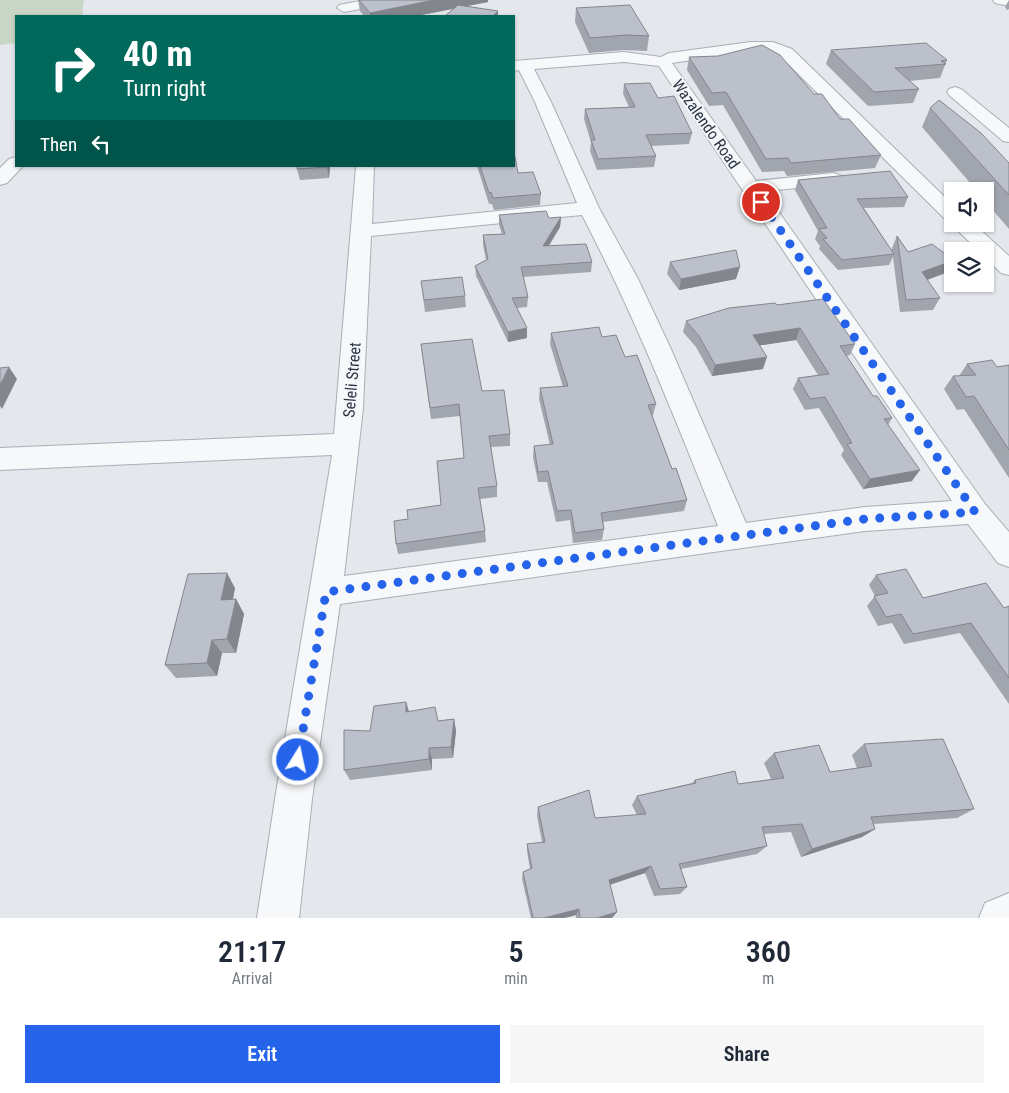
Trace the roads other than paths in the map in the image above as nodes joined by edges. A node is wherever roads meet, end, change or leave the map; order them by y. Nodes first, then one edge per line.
1 (388, 0) edge
2 (1000, 0) edge
3 (1009, 2) edge
4 (344, 8) edge
5 (664, 62) junction
6 (519, 65) edge
7 (955, 92) dead end
8 (1009, 138) edge
9 (15, 164) edge
10 (365, 167) edge
11 (907, 172) junction
12 (887, 174) edge
13 (848, 178) edge
14 (0, 179) edge
15 (750, 187) junction
16 (944, 207) edge
17 (589, 208) junction
18 (361, 231) junction
19 (971, 232) edge
20 (1009, 268) edge
21 (347, 444) junction
22 (0, 459) edge
23 (975, 512) junction
24 (737, 536) junction
25 (1009, 554) edge
26 (326, 592) junction
27 (1009, 914) edge
28 (278, 918) edge
29 (1000, 918) edge

1 - 4 street
2 - 3 street
5 - 6 street
5 - 11 street
5 - 15 street, Wazalendo Road
6 - 17 street
7 - 8 street
9 - 14 street
10 - 18 street, Seleli Street
11 - 12 street
11 - 16 street
13 - 15 street
15 - 23 street, Wazalendo Road
17 - 18 street
17 - 24 street
18 - 21 street, Seleli Street
19 - 20 street
21 - 22 street
21 - 26 street, Seleli Street
23 - 24 street
23 - 25 street, Wazalendo Road
24 - 26 street
26 - 28 street, Seleli Street
27 - 29 street

